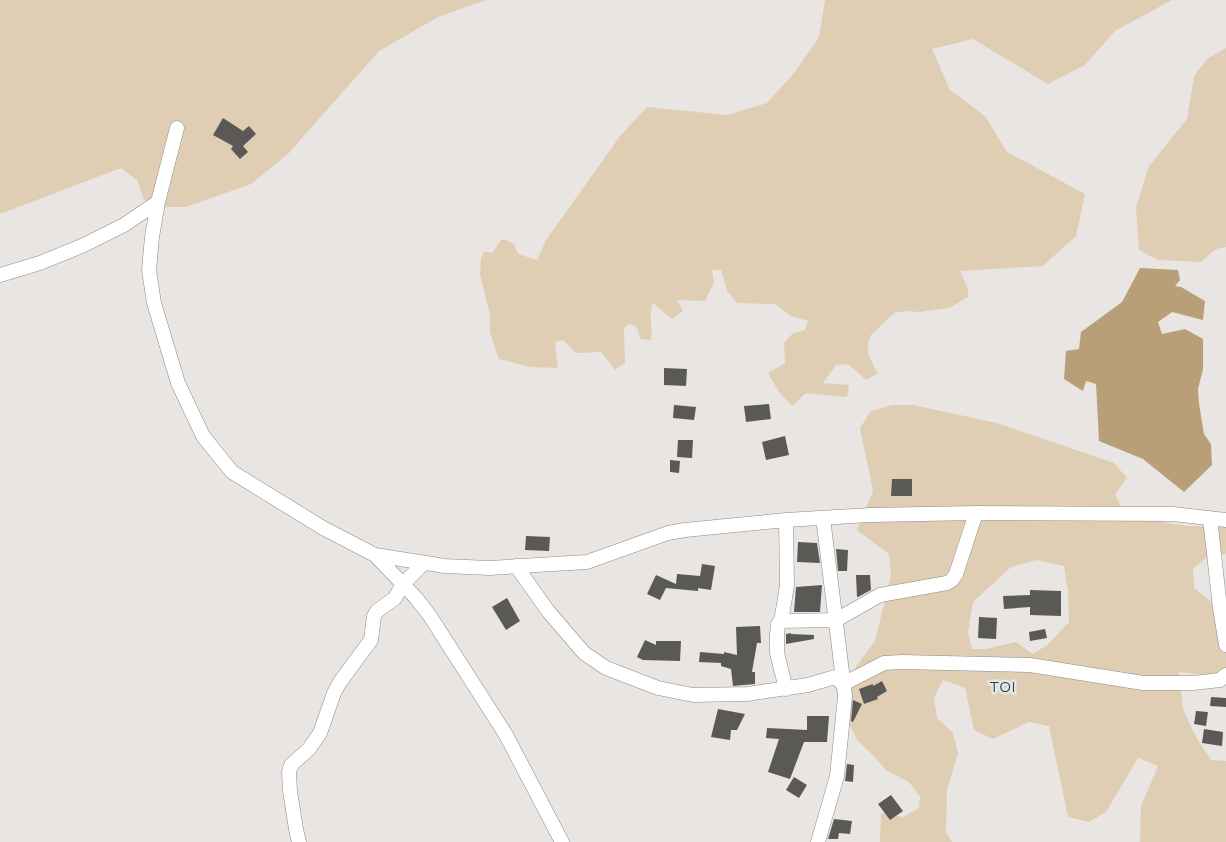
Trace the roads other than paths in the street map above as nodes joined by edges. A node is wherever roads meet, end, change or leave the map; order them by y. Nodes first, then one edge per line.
1 (177, 128) dead end
2 (158, 202) junction
3 (0, 274) edge
4 (976, 514) junction
5 (823, 518) junction
6 (1210, 518) junction
7 (786, 520) junction
8 (1226, 520) edge
9 (375, 555) junction
10 (424, 563) junction
11 (516, 566) junction
12 (403, 584) junction
13 (836, 620) junction
14 (781, 621) junction
15 (1226, 645) edge
16 (1226, 675) edge
17 (843, 684) junction
18 (786, 689) junction
19 (299, 842) edge
20 (562, 842) edge
21 (818, 842) edge

1 - 2 street
2 - 3 street
2 - 9 street
4 - 5 street
4 - 6 street
4 - 13 street
5 - 7 street
5 - 13 street
6 - 8 street
6 - 15 street
7 - 11 street
7 - 14 street
9 - 10 street
9 - 12 street
10 - 11 street
10 - 12 street
11 - 18 street
12 - 19 street
12 - 20 street
13 - 14 street
13 - 17 street
14 - 18 street
16 - 17 street
17 - 18 street
17 - 21 street

